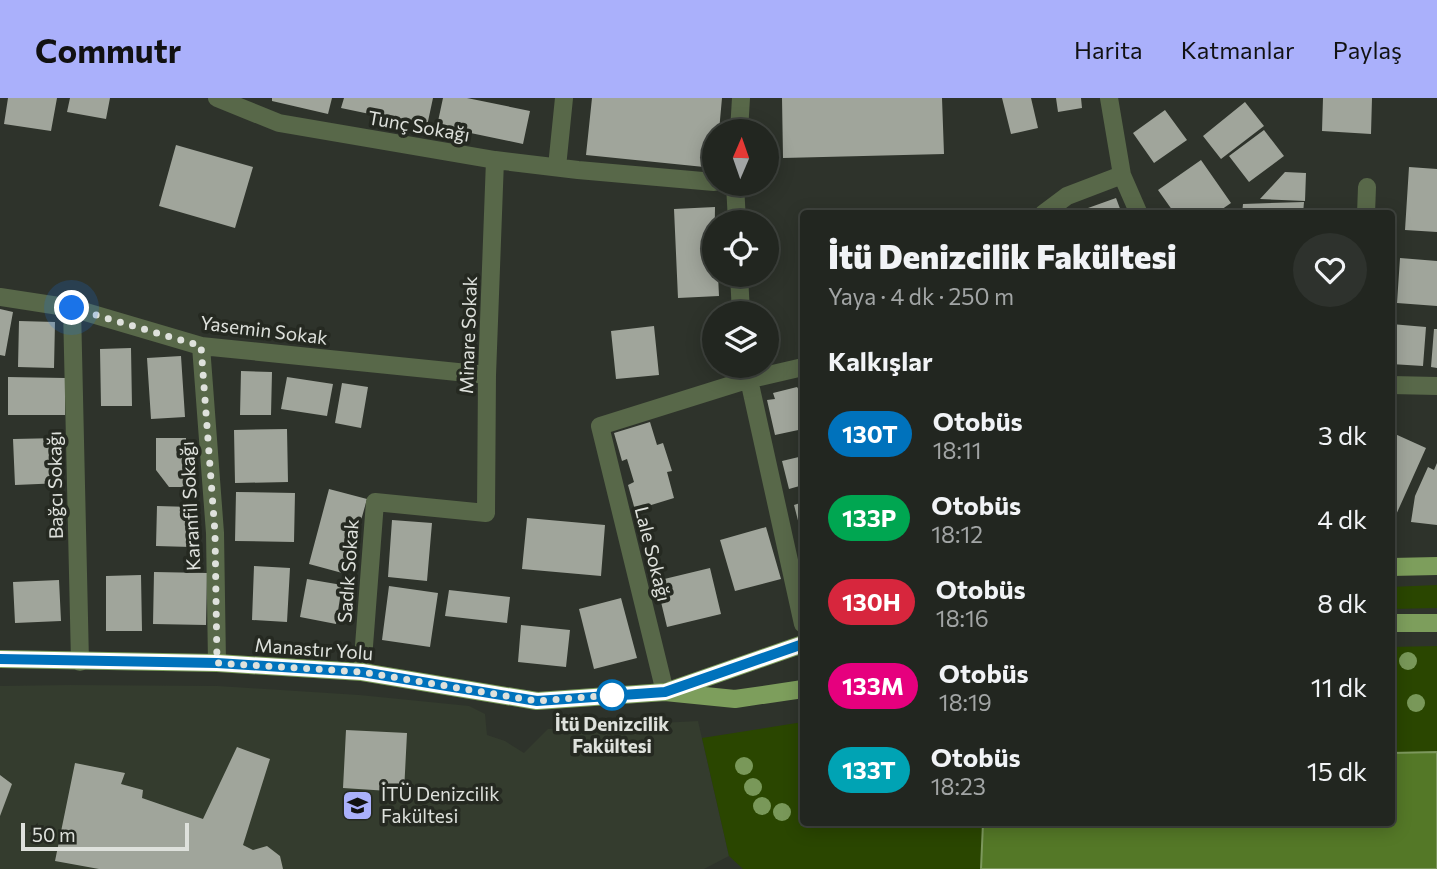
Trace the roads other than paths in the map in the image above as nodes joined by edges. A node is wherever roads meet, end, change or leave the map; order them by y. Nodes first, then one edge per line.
1 (217, 98) edge
2 (564, 98) edge
3 (741, 98) edge
4 (1109, 98) edge
5 (739, 119) edge
6 (495, 160) junction
7 (557, 167) junction
8 (1122, 176) junction
9 (702, 181) edge
10 (1367, 187) dead end
11 (1048, 210) edge
12 (1137, 210) edge
13 (1366, 210) edge
14 (0, 297) edge
15 (72, 308) junction
16 (201, 346) junction
17 (800, 366) edge
18 (779, 369) edge
19 (487, 375) junction
20 (732, 378) edge
21 (747, 378) edge
22 (1395, 385) edge
23 (1437, 386) edge
24 (486, 513) joint
25 (1437, 566) edge
26 (1395, 567) edge
27 (800, 611) edge
28 (1395, 623) edge
29 (1437, 623) edge
30 (800, 645) edge
31 (0, 659) edge
32 (80, 662) junction
33 (217, 663) junction
34 (362, 672) junction
35 (800, 689) edge
36 (665, 692) junction

1 - 6 street, Tunç Sokağı
2 - 7 street
3 - 5 street
4 - 8 street
6 - 7 street, Tunç Sokağı
6 - 19 street, Minare Sokak
7 - 9 street, Tunç Sokağı
8 - 11 street
8 - 12 street
10 - 13 street
14 - 15 street, Yasemin Sokak
15 - 16 street, Yasemin Sokak
15 - 32 street, Bağcı Sokağı
16 - 19 street, Yasemin Sokak
16 - 33 street, Karanfil Sokağı
17 - 18 street
19 - 24 street, Minare Sokak
20 - 36 street, Lale Sokağı
21 - 27 street
22 - 23 street
24 - 34 street, Sadık Sokak
25 - 26 main road
28 - 29 main road
30 - 36 main road, Manastır Yolu
31 - 32 main road, Manastır Yolu
32 - 33 main road, Manastır Yolu
33 - 34 main road, Manastır Yolu
34 - 36 main road, Manastır Yolu
35 - 36 main road, Manastır Yolu

